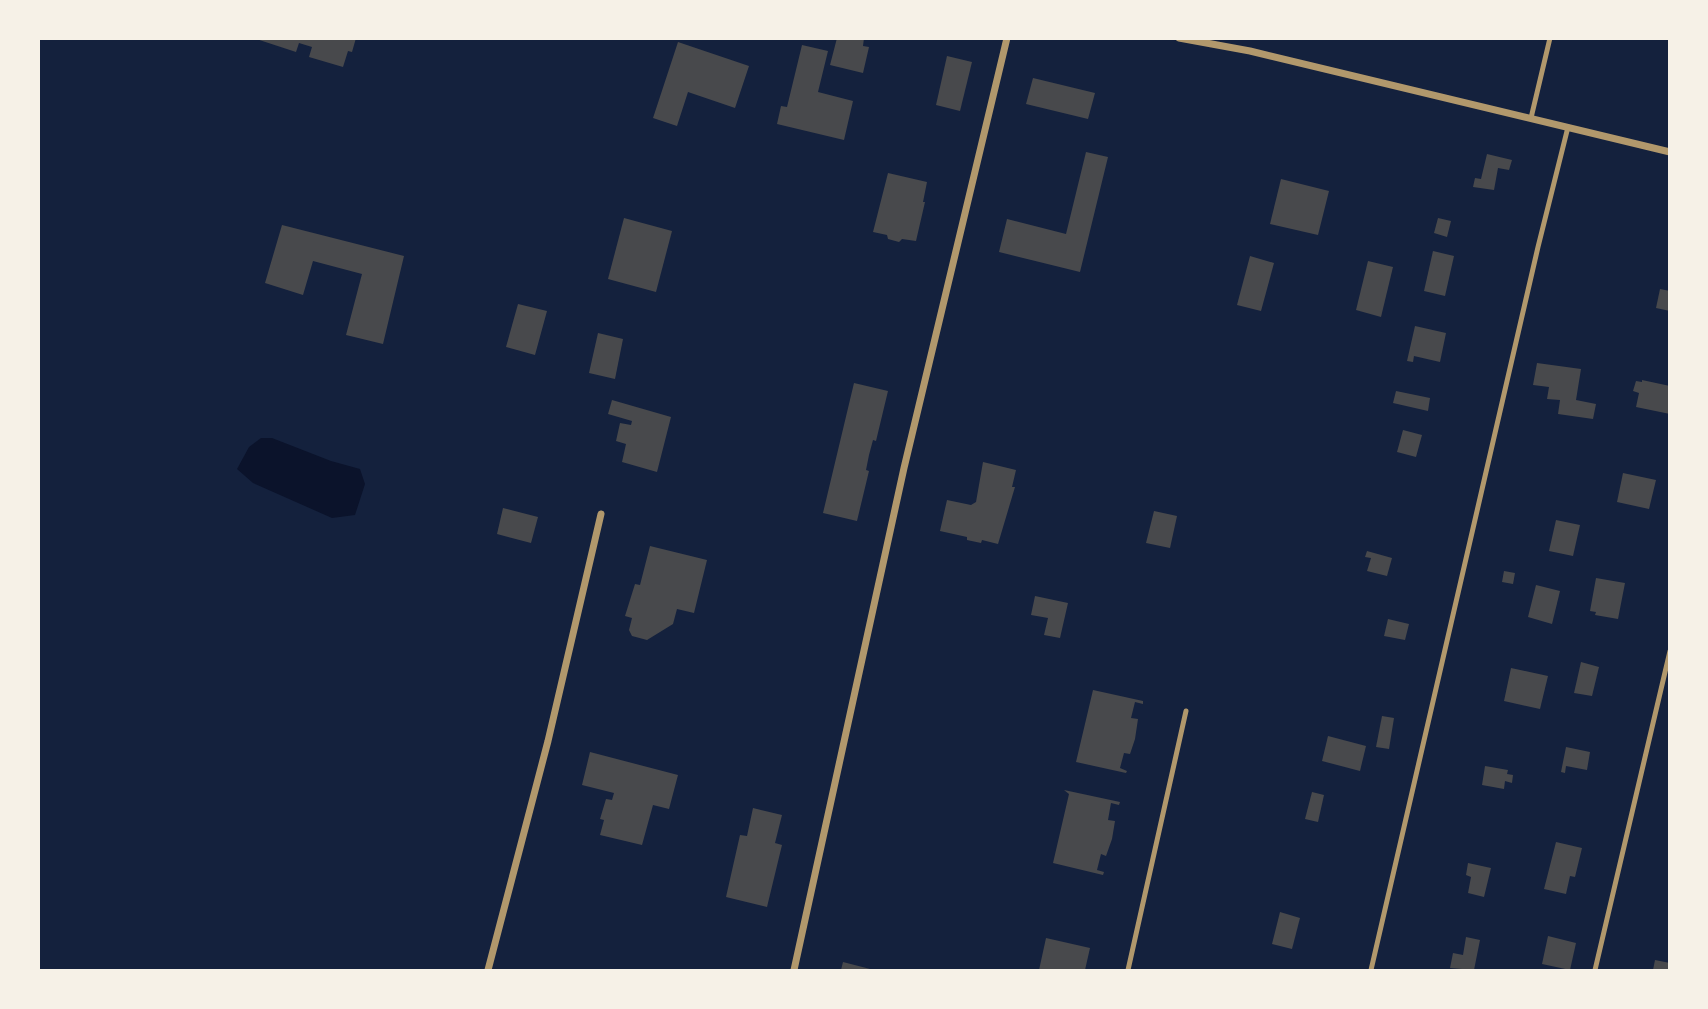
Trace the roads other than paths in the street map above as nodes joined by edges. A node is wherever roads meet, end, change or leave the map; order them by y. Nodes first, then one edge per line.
1 (1007, 38) edge
2 (1178, 38) edge
3 (1233, 38) edge
4 (1550, 38) edge
5 (1230, 47) junction
6 (1531, 118) junction
7 (1568, 127) junction
8 (1670, 152) edge
9 (601, 514) dead end
10 (1670, 651) edge
11 (1186, 711) dead end
12 (488, 971) edge
13 (794, 971) edge
14 (1128, 971) edge
15 (1371, 971) edge
16 (1595, 971) edge

1 - 13 street
2 - 5 street
3 - 5 street
4 - 6 lane
5 - 6 street
6 - 7 street
7 - 8 street
7 - 15 lane
9 - 12 street
10 - 16 lane
11 - 14 lane

